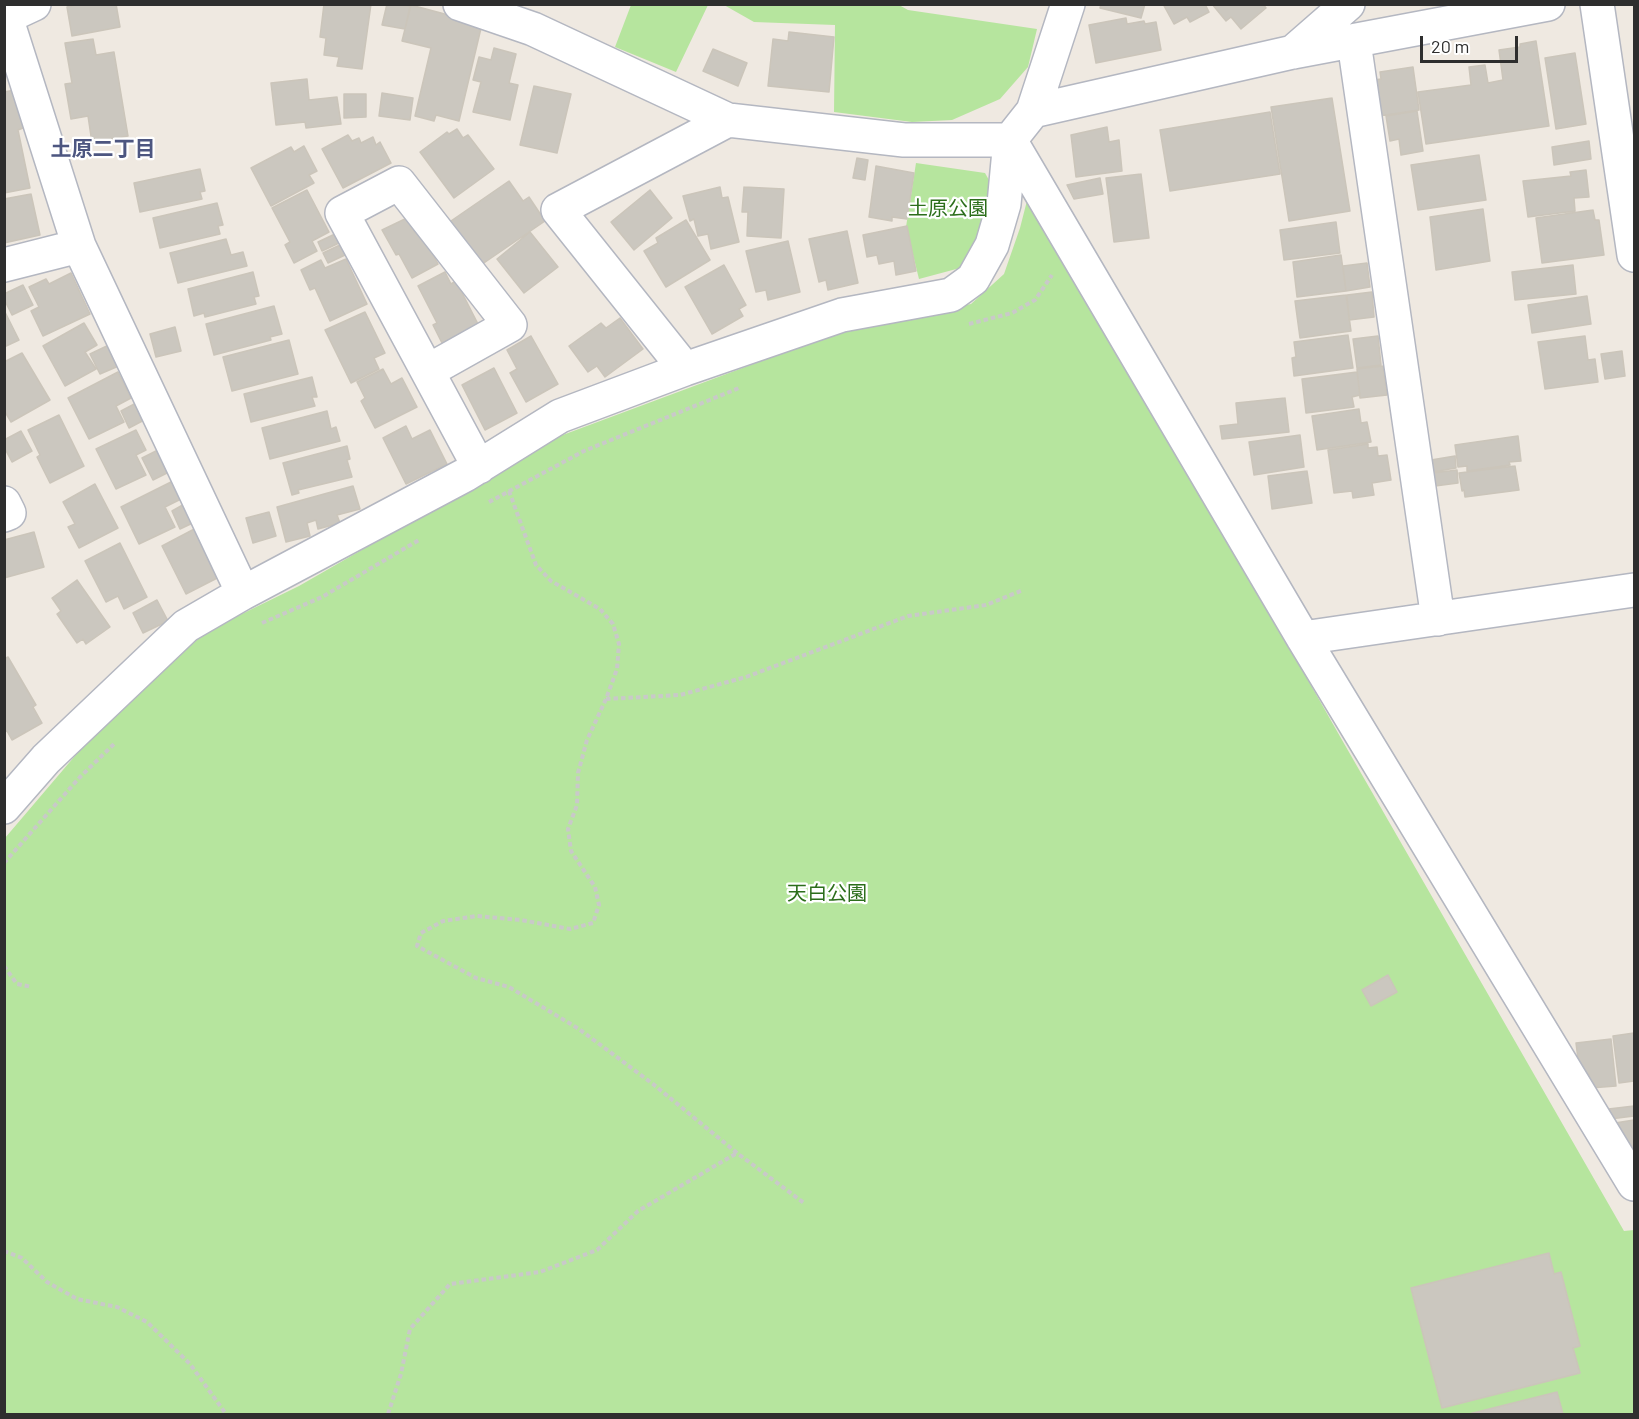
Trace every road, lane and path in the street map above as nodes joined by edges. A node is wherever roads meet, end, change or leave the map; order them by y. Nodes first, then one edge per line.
1 (460, 4) edge
2 (1068, 4) edge
3 (1348, 4) edge
4 (1548, 4) edge
5 (1598, 4) edge
6 (15, 13) edge
7 (1354, 42) junction
8 (1293, 52) junction
9 (1034, 111) junction
10 (728, 120) junction
11 (1010, 141) junction
12 (1067, 236) junction
13 (79, 246) junction
14 (1635, 255) edge
15 (4, 266) edge
16 (958, 325) dead end
17 (686, 369) junction
18 (429, 371) junction
19 (750, 384) dead end
20 (487, 462) junction
21 (509, 492) junction
22 (489, 502) dead end
23 (4, 503) edge
24 (4, 515) edge
25 (428, 535) dead end
26 (1023, 590) dead end
27 (1635, 590) edge
28 (243, 592) junction
29 (1438, 619) junction
30 (260, 624) dead end
31 (1303, 638) junction
32 (606, 699) junction
33 (120, 738) dead end
34 (4, 807) edge
35 (4, 863) edge
36 (4, 966) edge
37 (32, 987) dead end
38 (737, 1153) junction
39 (1635, 1184) edge
40 (804, 1203) dead end
41 (4, 1251) edge
42 (226, 1414) edge
43 (388, 1414) edge

1 - 10 street
2 - 9 street
3 - 8 street
4 - 7 street
5 - 14 street
6 - 13 street
7 - 8 street
7 - 29 street
8 - 9 street
9 - 11 street
10 - 11 street
10 - 17 street
11 - 12 street
11 - 17 street
12 - 16 path
12 - 31 street
13 - 15 street
13 - 28 street
17 - 20 street
18 - 18 street
18 - 20 street
19 - 21 path
20 - 21 path
20 - 28 street
21 - 22 path
21 - 32 path
23 - 24 street
25 - 30 path
26 - 32 path
27 - 29 street
28 - 34 street
29 - 31 street
31 - 39 street
32 - 38 path
33 - 35 path
36 - 37 path
38 - 40 path
38 - 43 path
41 - 42 path

